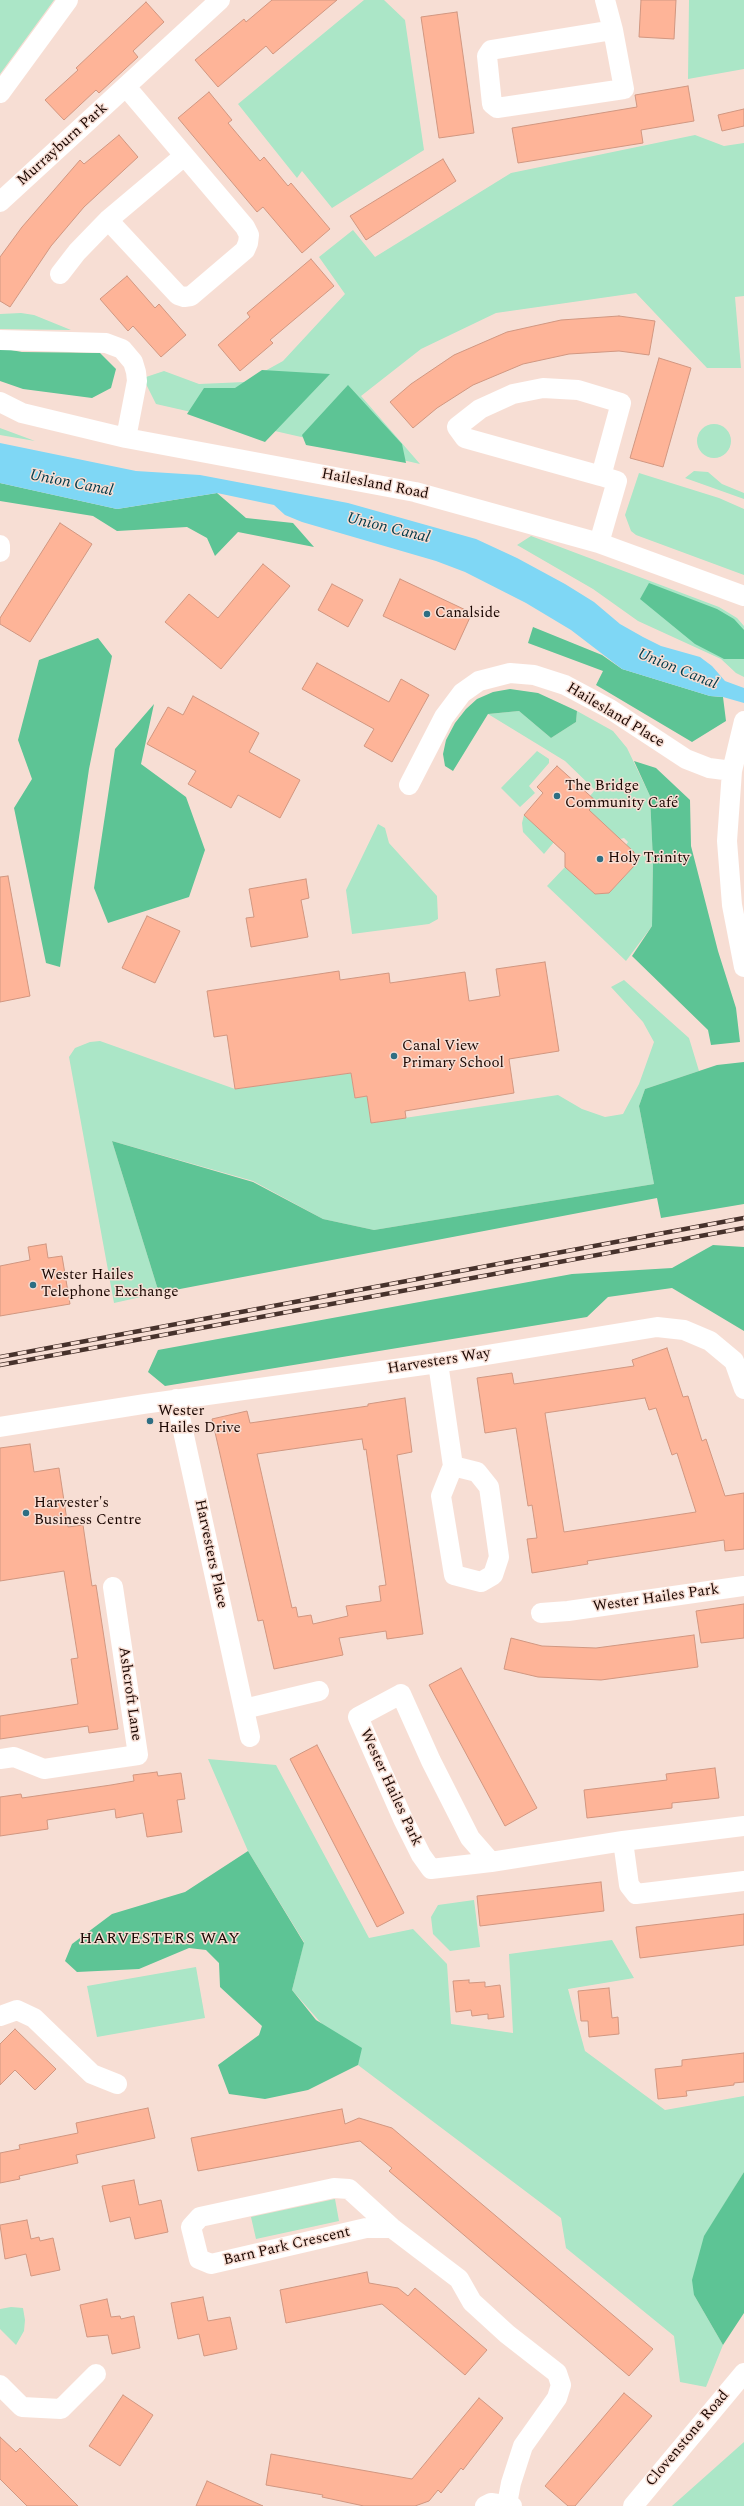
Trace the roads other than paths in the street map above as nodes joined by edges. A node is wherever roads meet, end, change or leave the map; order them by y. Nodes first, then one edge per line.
1 (68, 0) edge
2 (220, 0) edge
3 (605, 0) edge
4 (612, 30) junction
5 (127, 88) junction
6 (0, 93) edge
7 (184, 156) junction
8 (0, 202) edge
9 (108, 220) junction
10 (60, 274) dead end
11 (0, 340) edge
12 (0, 402) edge
13 (126, 438) junction
14 (601, 476) junction
15 (599, 543) junction
16 (0, 545) edge
17 (0, 552) edge
18 (744, 596) edge
19 (744, 721) edge
20 (732, 771) junction
21 (409, 785) dead end
22 (744, 967) edge
23 (438, 1363) junction
24 (744, 1389) edge
25 (176, 1399) junction
26 (0, 1427) edge
27 (453, 1466) junction
28 (744, 1586) edge
29 (113, 1587) dead end
30 (541, 1613) dead end
31 (319, 1691) dead end
32 (244, 1709) junction
33 (250, 1737) dead end
34 (0, 1759) edge
35 (744, 1826) edge
36 (623, 1841) junction
37 (491, 1862) junction
38 (744, 1881) edge
39 (0, 2016) edge
40 (117, 2084) dead end
41 (392, 2228) junction
42 (744, 2373) edge
43 (96, 2374) dead end
44 (0, 2385) edge
45 (510, 2505) edge
46 (485, 2506) edge
47 (633, 2506) edge

1 - 6 street
2 - 5 street, Murrayburn Park
3 - 4 street
4 - 4 street
5 - 7 street
5 - 8 street, Murrayburn Park
7 - 9 street
7 - 9 street
9 - 10 street
11 - 13 street
12 - 13 street, Hailesland Road
13 - 15 street, Hailesland Road
14 - 14 street
14 - 15 street
15 - 18 street, Hailesland Road
16 - 17 street
19 - 20 street
20 - 21 street, Hailesland Place
20 - 22 street
23 - 24 street, Harvesters Way
23 - 25 street, Harvesters Way
23 - 27 street
25 - 26 street, Harvesters Way
25 - 32 street, Harvesters Place
27 - 27 street
28 - 30 street, Wester Hailes Park
29 - 34 street, Ashcroft Lane
31 - 32 street
32 - 33 street, Harvesters Place
35 - 36 street, Wester Hailes Park
36 - 37 street, Wester Hailes Park
36 - 38 street
37 - 37 street, Wester Hailes Park
39 - 40 street
41 - 41 street, Barn Park Crescent
41 - 45 street, Barn Park Crescent
42 - 47 street, Clovenstone Road
43 - 44 street
45 - 46 street

